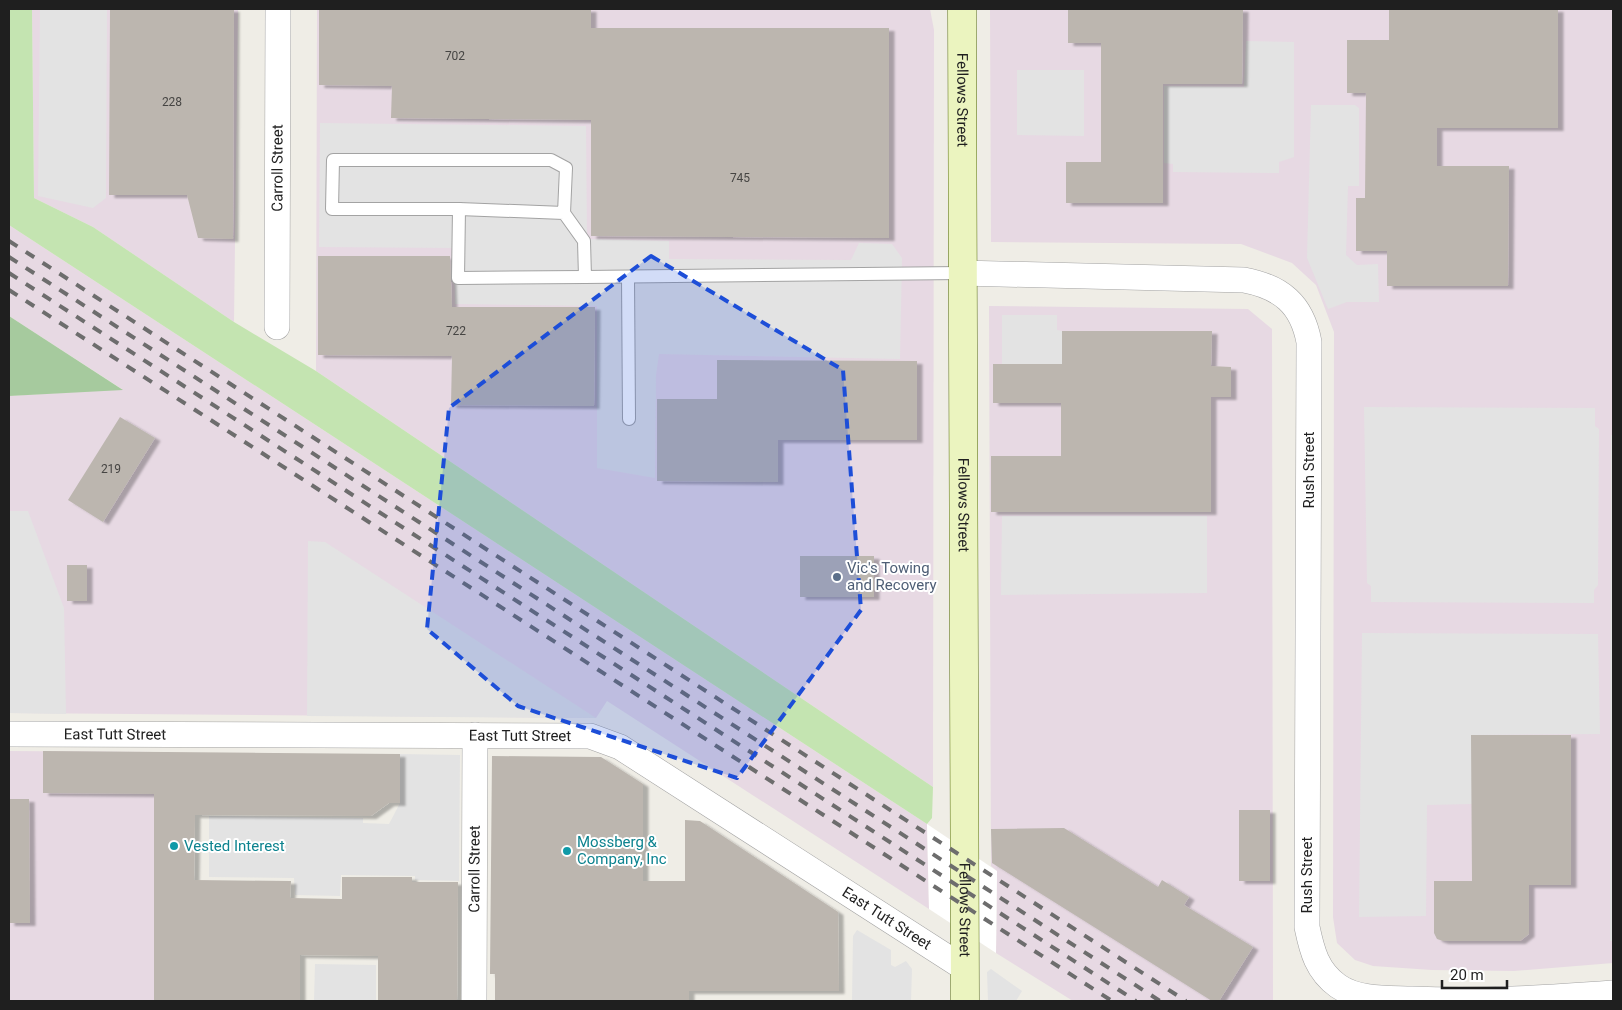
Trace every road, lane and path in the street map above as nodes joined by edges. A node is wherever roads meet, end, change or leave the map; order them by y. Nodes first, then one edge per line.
1 (278, 9) edge
2 (962, 9) edge
3 (459, 209) junction
4 (564, 212) junction
5 (962, 273) junction
6 (628, 276) junction
7 (585, 277) junction
8 (277, 327) dead end
9 (629, 419) dead end
10 (9, 734) edge
11 (475, 735) junction
12 (964, 968) junction
13 (1613, 993) edge
14 (474, 1001) edge
15 (964, 1001) edge

1 - 8 street, Carroll Street
2 - 5 street, Fellows Street
3 - 4 lane
3 - 4 lane
3 - 7 lane
4 - 7 lane
5 - 6 lane
5 - 12 street, Fellows Street
5 - 13 street, Rush Street
6 - 7 lane
6 - 9 lane
10 - 11 street, East Tutt Street
11 - 12 street, East Tutt Street
11 - 14 street, Carroll Street
12 - 15 street, Fellows Street

